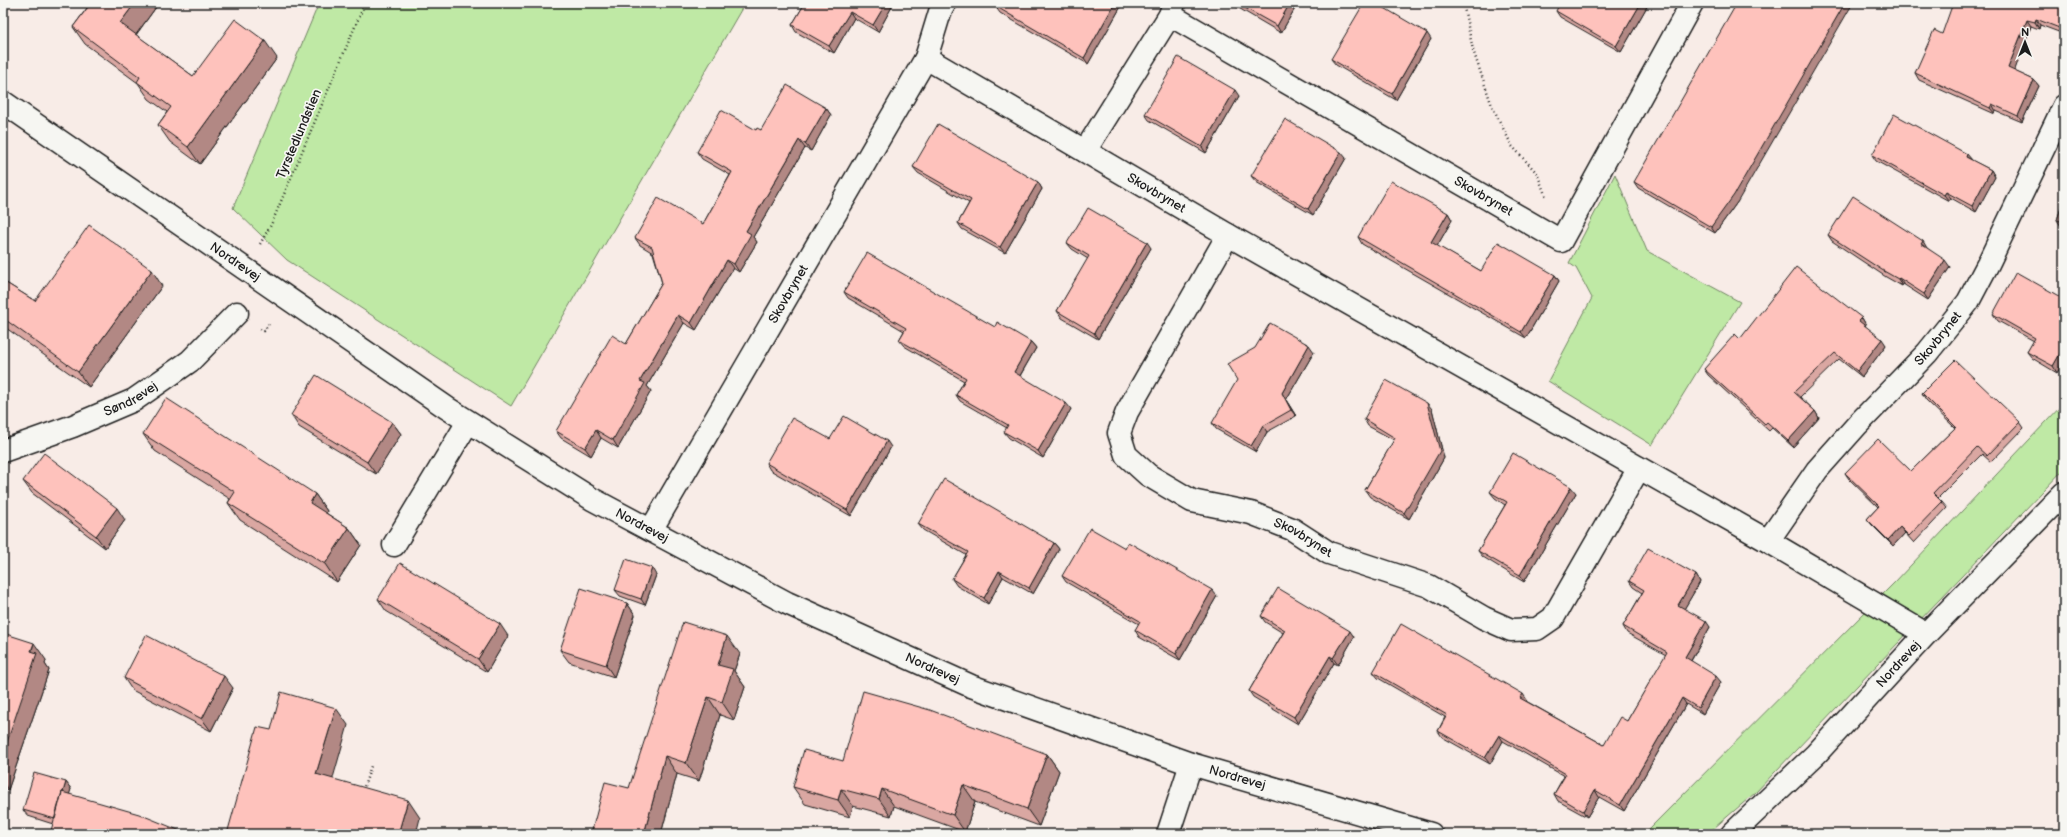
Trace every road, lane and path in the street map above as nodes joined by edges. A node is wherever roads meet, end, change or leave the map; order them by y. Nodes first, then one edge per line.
1 (366, 3) edge
2 (945, 3) edge
3 (1463, 3) edge
4 (1692, 3) edge
5 (1172, 9) edge
6 (926, 58) junction
7 (3, 102) edge
8 (2064, 106) edge
9 (1085, 151) junction
10 (1228, 235) junction
11 (1561, 241) junction
12 (244, 269) junction
13 (237, 313) dead end
14 (468, 422) junction
15 (3, 451) edge
16 (1639, 468) junction
17 (2064, 493) edge
18 (651, 530) junction
19 (1768, 541) junction
20 (394, 545) dead end
21 (1926, 634) junction
22 (1191, 764) junction
23 (371, 766) dead end
24 (361, 796) edge
25 (1168, 834) edge
26 (1431, 834) edge
27 (1732, 834) edge

1 - 12 path, Tyrstedlundstien
2 - 6 street, Skovbrynet
3 - 11 path
4 - 11 street
5 - 9 street, Skovbrynet
5 - 11 street, Skovbrynet
6 - 9 street, Skovbrynet
6 - 18 street, Skovbrynet
7 - 12 street, Nordrevej
8 - 19 street, Skovbrynet
9 - 10 street, Skovbrynet
10 - 16 street, Skovbrynet
10 - 16 street, Skovbrynet
12 - 14 street, Nordrevej
13 - 15 street, Søndrevej
14 - 18 street, Nordrevej
14 - 20 street
16 - 19 street, Skovbrynet
17 - 21 street, Nordrevej
18 - 22 street, Nordrevej
19 - 21 street, Skovbrynet
21 - 27 street, Nordrevej
22 - 25 street
22 - 26 street, Nordrevej
23 - 24 path

